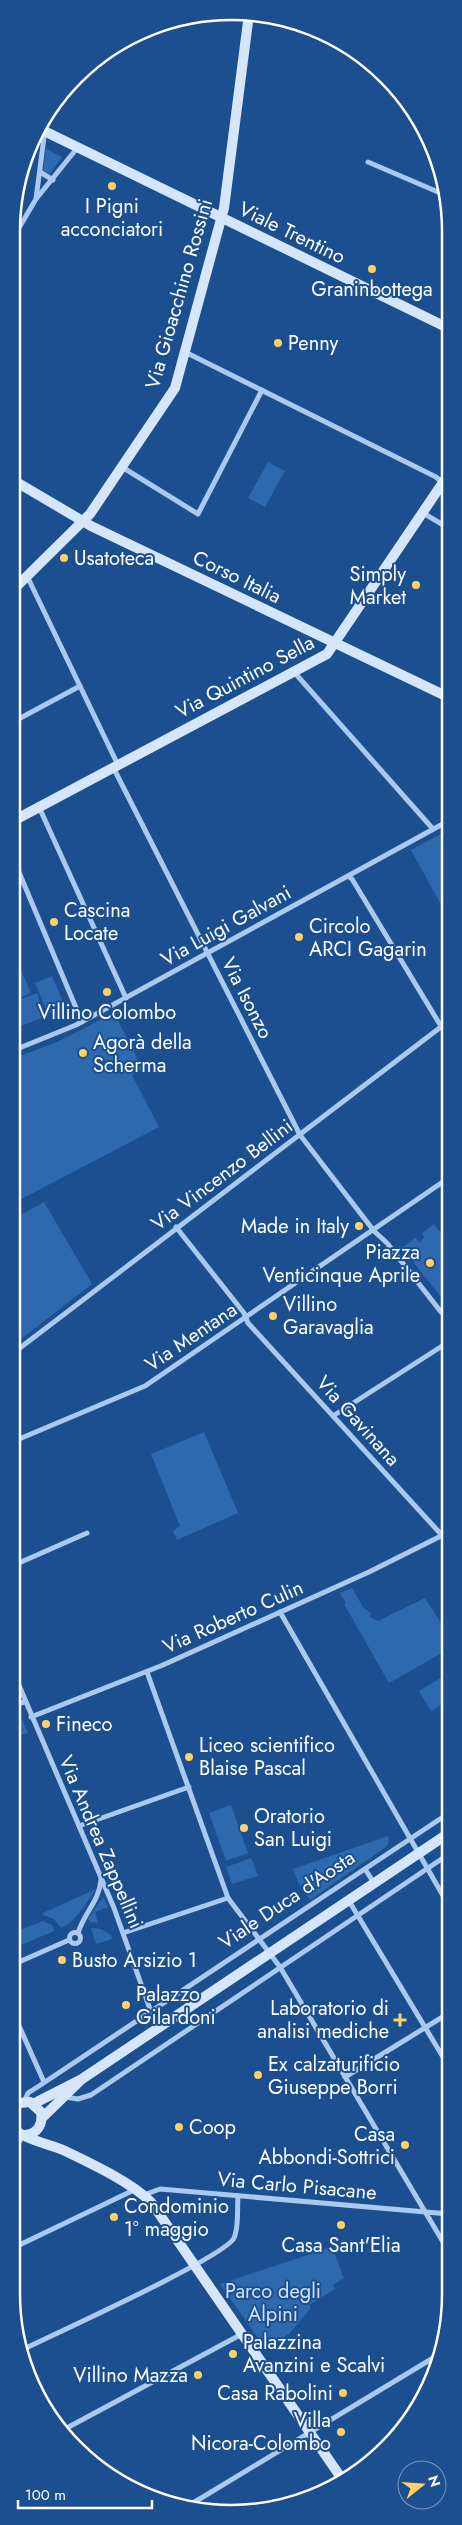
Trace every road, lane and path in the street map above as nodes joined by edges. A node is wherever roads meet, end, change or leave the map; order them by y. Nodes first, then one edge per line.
1 (248, 20) edge
2 (45, 132) edge
3 (41, 140) edge
4 (78, 147) junction
5 (368, 162) dead end
6 (40, 172) junction
7 (53, 180) junction
8 (438, 192) edge
9 (36, 200) junction
10 (222, 218) junction
11 (20, 226) edge
12 (442, 325) edge
13 (185, 352) junction
14 (262, 390) junction
15 (122, 467) junction
16 (442, 482) edge
17 (20, 484) edge
18 (442, 491) edge
19 (423, 514) junction
20 (82, 521) junction
21 (442, 525) edge
22 (27, 576) junction
23 (20, 583) edge
24 (335, 644) junction
25 (294, 672) junction
26 (80, 686) junction
27 (442, 694) edge
28 (20, 718) edge
29 (115, 766) junction
30 (39, 807) junction
31 (20, 817) edge
32 (442, 824) edge
33 (433, 829) junction
34 (348, 876) junction
35 (20, 877) edge
36 (207, 953) junction
37 (126, 998) junction
38 (82, 1022) junction
39 (442, 1026) joint
40 (20, 1047) edge
41 (300, 1135) junction
42 (442, 1182) edge
43 (176, 1227) junction
44 (374, 1231) junction
45 (442, 1312) edge
46 (246, 1318) junction
47 (442, 1346) edge
48 (20, 1348) edge
49 (334, 1416) junction
50 (20, 1439) edge
51 (87, 1533) dead end
52 (442, 1534) edge
53 (442, 1536) edge
54 (20, 1562) edge
55 (280, 1612) junction
56 (148, 1672) junction
57 (20, 1689) edge
58 (25, 1702) junction
59 (20, 1703) edge
60 (31, 1717) junction
61 (189, 1787) junction
62 (442, 1818) edge
63 (79, 1826) junction
64 (412, 1838) junction
65 (442, 1838) edge
66 (420, 1853) junction
67 (442, 1859) edge
68 (365, 1869) junction
69 (428, 1869) junction
70 (101, 1876) junction
71 (374, 1884) junction
72 (442, 1894) edge
73 (228, 1898) junction
74 (349, 1901) junction
75 (358, 1915) junction
76 (78, 1933) junction
77 (123, 1933) junction
78 (70, 1940) junction
79 (259, 1940) junction
80 (271, 1953) junction
81 (20, 1962) edge
82 (280, 1967) junction
83 (151, 2012) junction
84 (442, 2017) edge
85 (160, 2027) junction
86 (20, 2028) edge
87 (425, 2028) junction
88 (442, 2056) edge
89 (345, 2077) junction
90 (82, 2079) junction
91 (44, 2082) junction
92 (65, 2097) junction
93 (29, 2103) junction
94 (20, 2104) edge
95 (42, 2120) junction
96 (20, 2132) edge
97 (20, 2133) edge
98 (63, 2150) junction
99 (139, 2193) junction
100 (238, 2196) junction
101 (424, 2211) junction
102 (442, 2213) edge
103 (442, 2241) edge
104 (20, 2244) edge
105 (195, 2265) junction
106 (243, 2334) junction
107 (27, 2348) edge
108 (432, 2359) edge
109 (68, 2427) edge
110 (310, 2432) junction
111 (339, 2475) edge
112 (195, 2502) edge

1 - 10 street, Via Gioacchino Rossini
2 - 4 street, Viale Trentino
3 - 6 street
4 - 7 street
4 - 10 street, Viale Trentino
5 - 8 street
6 - 7 street
6 - 9 street
7 - 9 street
9 - 11 street
10 - 12 street, Viale Trentino
10 - 13 street, Via Gioacchino Rossini
13 - 14 street
13 - 15 street, Via Gioacchino Rossini
14 - 15 street
14 - 16 street
15 - 20 street, Via Gioacchino Rossini
17 - 20 street, Corso Italia
18 - 19 street, Via Quintino Sella
19 - 21 street
19 - 24 street, Via Quintino Sella
20 - 22 street, Via Gioacchino Rossini
20 - 24 street, Corso Italia
22 - 23 street, Via Gioacchino Rossini
22 - 26 street, Via Isonzo
24 - 25 street, Via Quintino Sella
24 - 27 street, Corso Italia
25 - 29 street, Via Quintino Sella
25 - 33 street
26 - 28 street
26 - 29 street, Via Isonzo
29 - 30 street, Via Quintino Sella
29 - 36 street, Via Isonzo
30 - 31 street, Via Quintino Sella
30 - 37 street
32 - 33 street, Via Luigi Galvani
33 - 34 street, Via Luigi Galvani
34 - 36 street, Via Luigi Galvani
34 - 39 street
35 - 38 street
36 - 37 street, Via Luigi Galvani
36 - 41 street, Via Isonzo
37 - 38 street, Via Luigi Galvani
38 - 40 street, Via Luigi Galvani
39 - 41 street, Via Vincenzo Bellini
41 - 43 street, Via Vincenzo Bellini
41 - 44 street, Via Isonzo
42 - 44 street
43 - 46 street, Via Gavinana
43 - 48 street, Via Vincenzo Bellini
44 - 45 street
44 - 46 street, Via Mentana
46 - 49 street, Via Gavinana
46 - 50 street, Via Mentana
47 - 49 street
49 - 52 street, Via Gavinana
51 - 54 street
53 - 55 street, Via Roberto Culin
55 - 56 street, Via Roberto Culin
55 - 64 street
56 - 60 street, Via Roberto Culin
56 - 61 street
57 - 58 street, Via Andrea Zappellini
58 - 59 street
58 - 60 street, Via Andrea Zappellini
60 - 63 street, Via Andrea Zappellini
61 - 63 street
61 - 73 street
62 - 64 street, Viale Duca d'Aosta
63 - 70 street, Via Andrea Zappellini
64 - 66 street
64 - 68 street, Viale Duca d'Aosta
65 - 66 street, Viale Duca d'Aosta
66 - 69 street
66 - 71 street, Viale Duca d'Aosta
67 - 69 street
68 - 71 street
68 - 79 street, Viale Duca d'Aosta
69 - 72 street
69 - 75 street
70 - 76 street
70 - 77 street, Via Andrea Zappellini
71 - 74 street, Viale Duca d'Aosta
73 - 77 street
73 - 79 street
74 - 75 street
74 - 80 street, Viale Duca d'Aosta
75 - 82 street
75 - 87 street
76 - 78 street
76 - 78 street
77 - 83 street, Via Andrea Zappellini
78 - 81 street
79 - 80 street
79 - 83 street, Viale Duca d'Aosta
80 - 82 street
80 - 85 street, Viale Duca d'Aosta
82 - 89 street
82 - 92 street
83 - 85 street, Via Andrea Zappellini
83 - 91 street, Viale Duca d'Aosta
84 - 87 street
85 - 90 street, Viale Duca d'Aosta
86 - 91 street
87 - 88 street
87 - 89 street
89 - 101 street
90 - 92 street, Viale Duca d'Aosta
90 - 93 street, Viale Duca d'Aosta
91 - 93 street, Viale Duca d'Aosta
92 - 95 street, Viale Duca d'Aosta
93 - 94 street
93 - 95 street
95 - 96 street, Viale Duca d'Aosta
95 - 98 street
97 - 98 street
98 - 99 street
99 - 100 street, Via Carlo Pisacane
99 - 104 street, Via Carlo Pisacane
99 - 105 street
100 - 101 street, Via Carlo Pisacane
100 - 105 street
101 - 102 street, Via Carlo Pisacane
101 - 103 street
105 - 106 street
105 - 107 street
106 - 109 street
106 - 110 street
108 - 110 street
110 - 111 street
110 - 112 street

